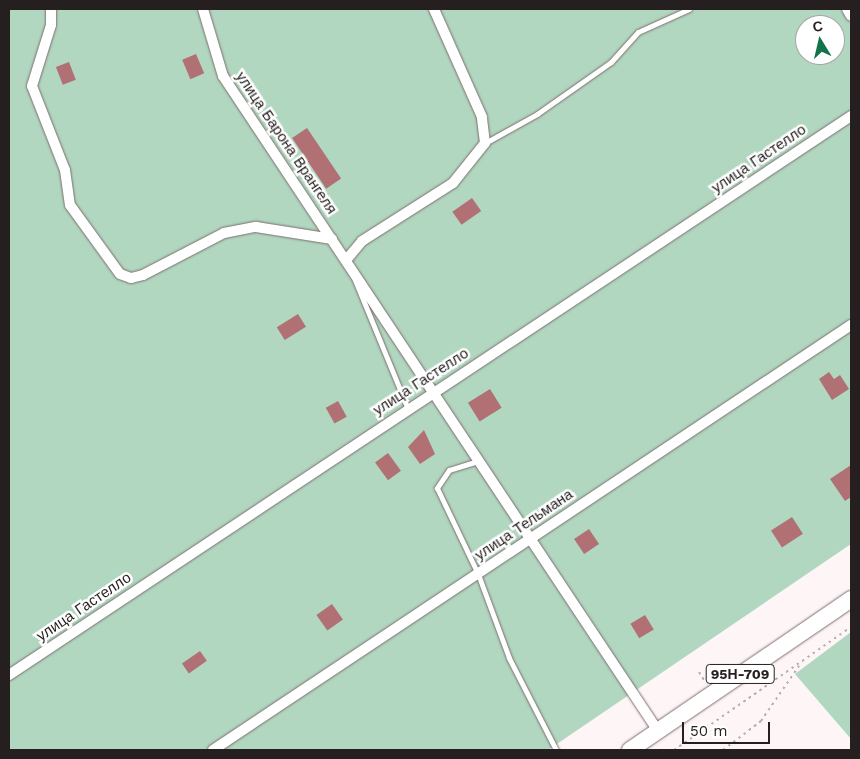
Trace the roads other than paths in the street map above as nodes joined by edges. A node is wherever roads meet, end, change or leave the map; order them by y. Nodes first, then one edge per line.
1 (51, 9) edge
2 (203, 9) edge
3 (434, 9) edge
4 (690, 9) edge
5 (847, 9) edge
6 (851, 16) edge
7 (851, 116) edge
8 (485, 143) junction
9 (332, 238) junction
10 (347, 260) junction
11 (851, 325) edge
12 (432, 393) junction
13 (408, 409) junction
14 (478, 461) junction
15 (530, 538) junction
16 (478, 574) junction
17 (851, 599) edge
18 (9, 675) edge
19 (658, 731) junction
20 (213, 750) edge
21 (556, 750) edge
22 (630, 750) edge

1 - 9 street
2 - 9 street, улица Барона Врангеля
3 - 8 street
4 - 8 lane
5 - 6 street
7 - 12 street, улица Гастелло
8 - 10 street
9 - 10 street, улица Барона Врангеля
10 - 12 street, улица Барона Врангеля
10 - 13 lane
11 - 15 street, улица Тельмана
12 - 13 street, улица Гастелло
12 - 14 street, улица Барона Врангеля
13 - 18 street, улица Гастелло
14 - 15 street, улица Барона Врангеля
14 - 16 lane
15 - 16 street, улица Тельмана
15 - 19 street, улица Барона Врангеля
16 - 20 street, улица Тельмана
16 - 21 lane
17 - 19 main road, 95Н-709
19 - 22 main road, 95Н-709

